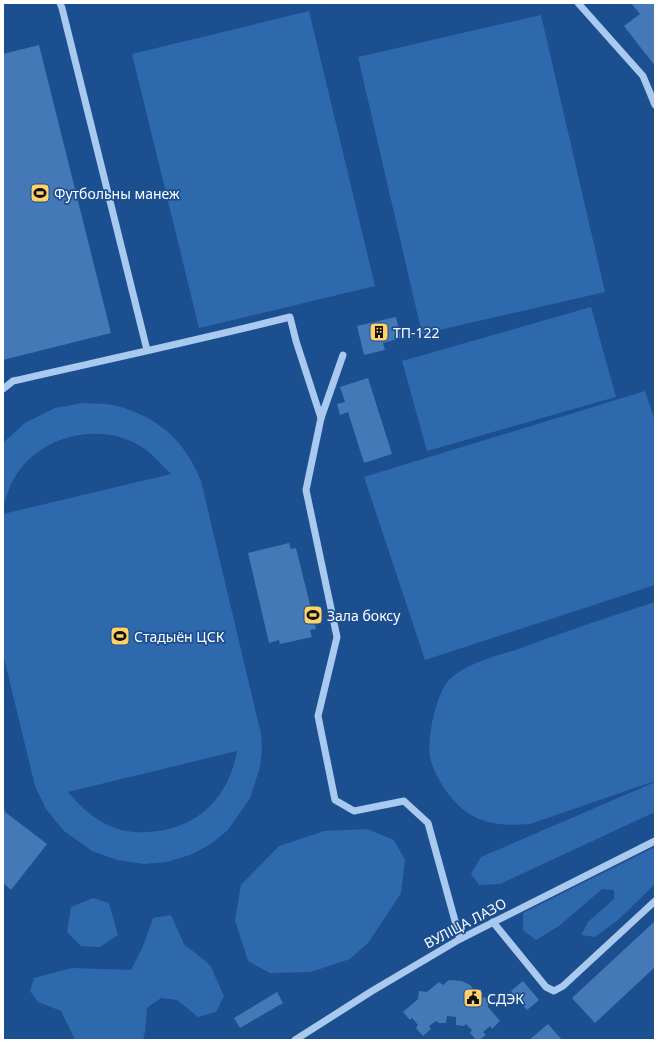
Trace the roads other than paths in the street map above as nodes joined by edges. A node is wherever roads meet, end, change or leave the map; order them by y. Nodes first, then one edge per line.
1 (60, 3) edge
2 (578, 3) edge
3 (655, 105) edge
4 (147, 350) junction
5 (343, 355) dead end
6 (3, 389) edge
7 (321, 418) junction
8 (655, 841) edge
9 (655, 901) edge
10 (493, 922) junction
11 (460, 939) junction
12 (295, 1040) edge

1 - 4 street
2 - 3 street
4 - 6 street
4 - 7 street
5 - 7 street
7 - 11 street
8 - 10 street, ВУЛІЦА ЛАЗО
9 - 10 street
10 - 11 street, ВУЛІЦА ЛАЗО
11 - 12 street, ВУЛІЦА ЛАЗО

